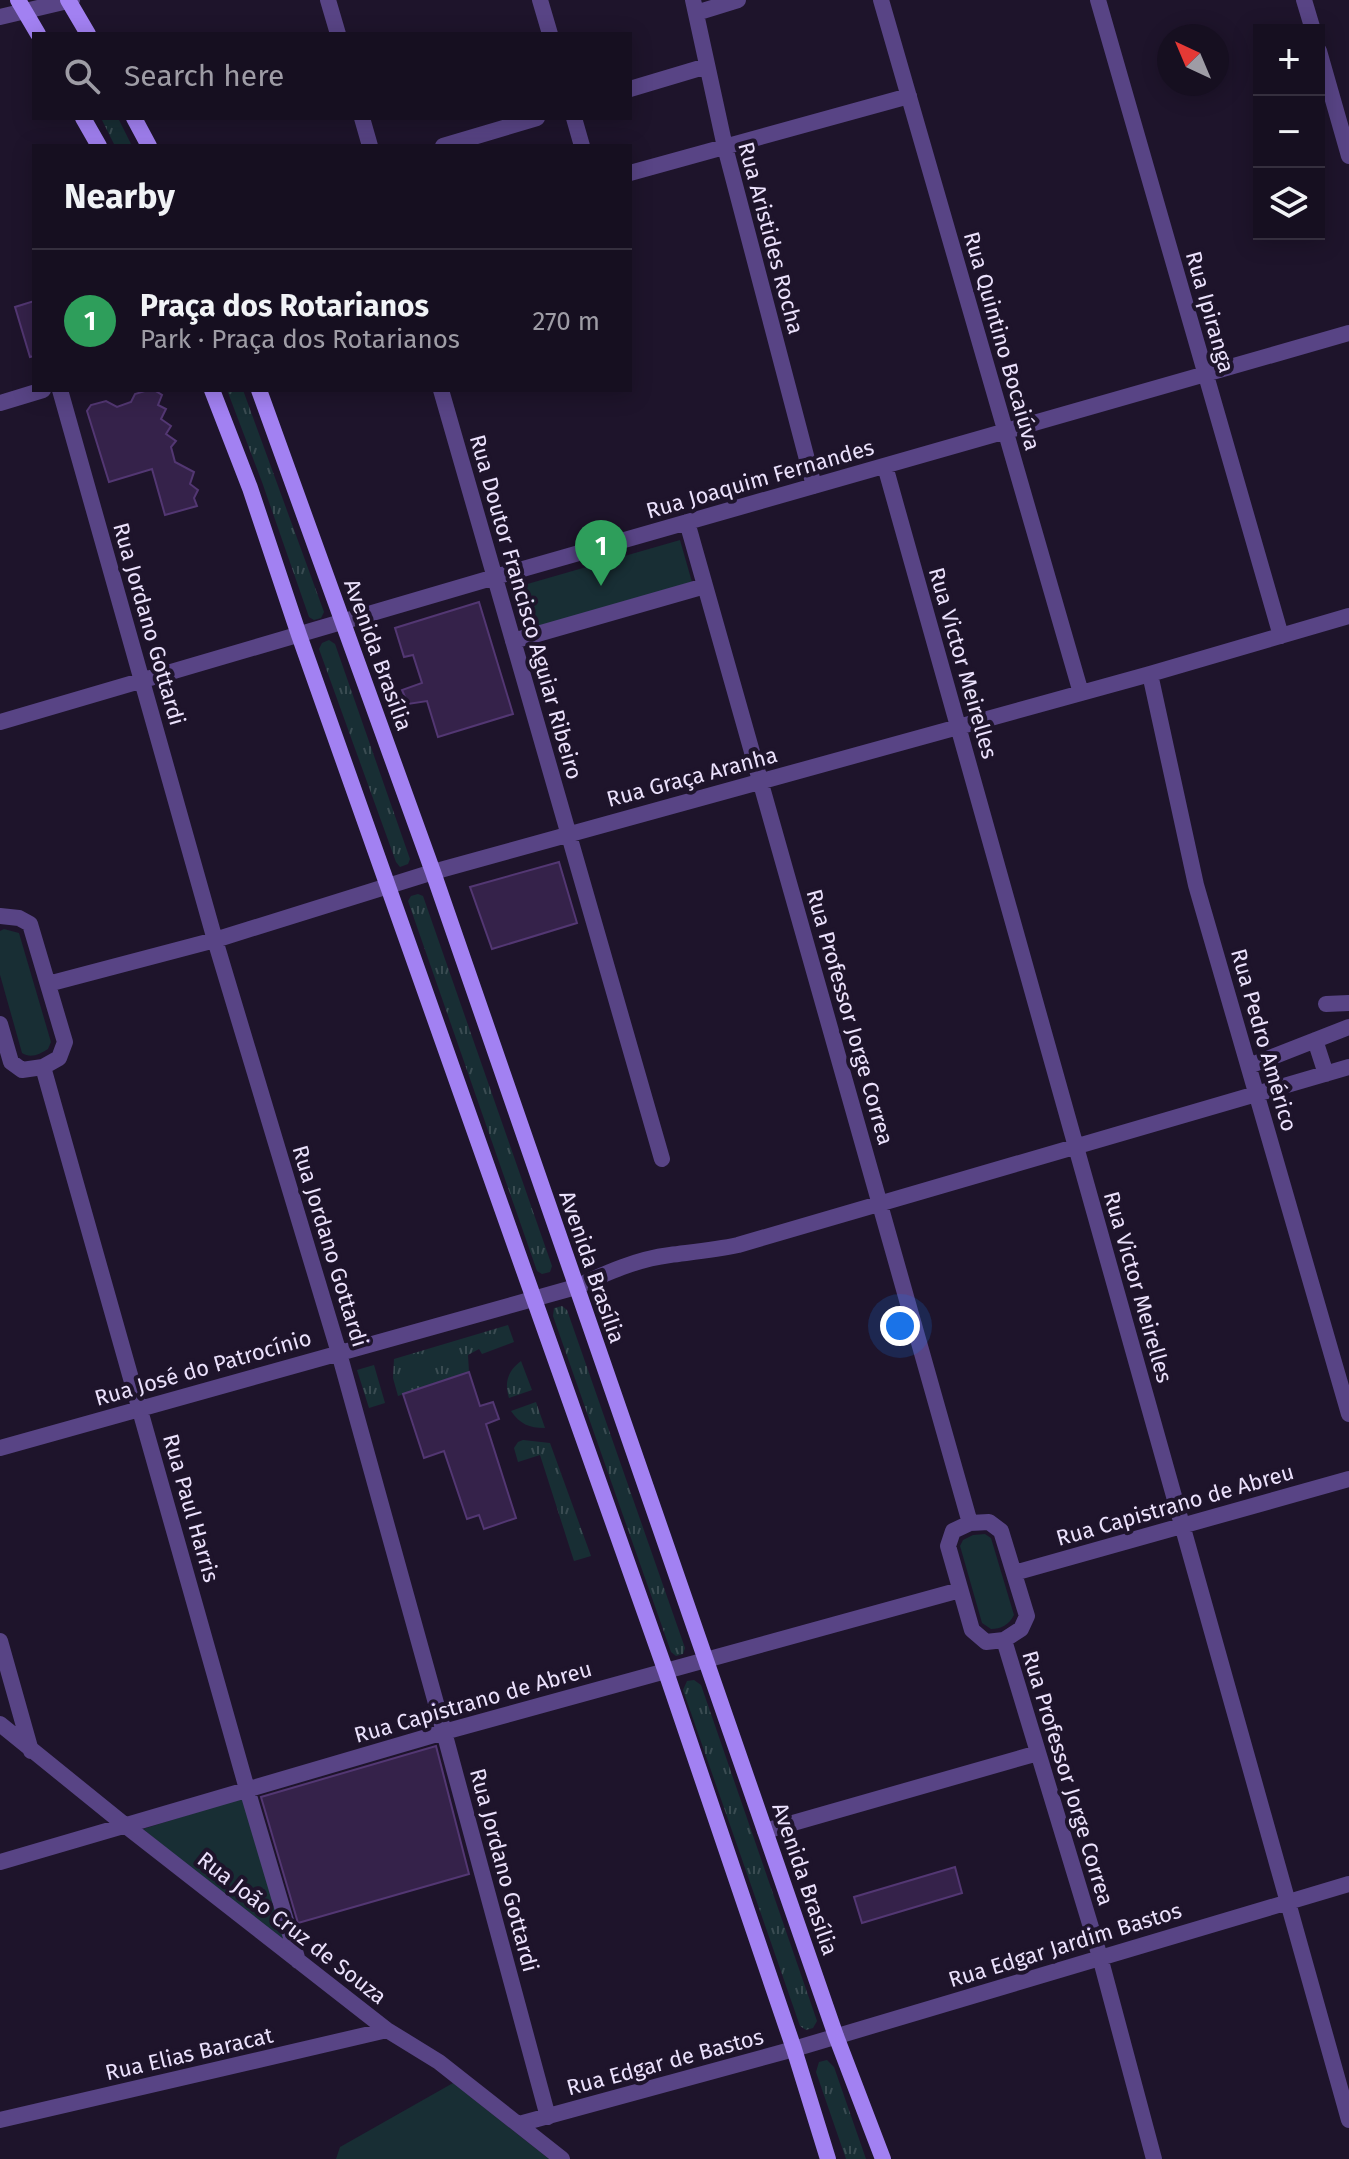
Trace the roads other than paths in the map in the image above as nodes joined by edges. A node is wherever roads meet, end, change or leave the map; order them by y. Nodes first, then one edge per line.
1 (70, 0) edge
2 (328, 0) edge
3 (540, 0) edge
4 (738, 0) edge
5 (881, 0) edge
6 (1098, 0) edge
7 (1304, 0) edge
8 (21, 5) edge
9 (694, 6) edge
10 (0, 17) edge
11 (1311, 24) edge
12 (37, 32) edge
13 (87, 32) edge
14 (337, 32) edge
15 (549, 32) edge
16 (707, 66) junction
17 (1325, 72) edge
18 (632, 88) edge
19 (909, 96) junction
20 (84, 120) edge
21 (135, 120) edge
22 (363, 120) edge
23 (530, 120) edge
24 (575, 120) edge
25 (98, 144) edge
26 (148, 144) edge
27 (369, 144) edge
28 (450, 144) edge
29 (581, 144) edge
30 (725, 147) junction
31 (1349, 156) edge
32 (632, 172) edge
33 (1349, 333) edge
34 (1205, 374) junction
35 (36, 392) edge
36 (61, 392) edge
37 (213, 392) edge
38 (260, 392) edge
39 (442, 392) edge
40 (0, 403) edge
41 (1005, 431) junction
42 (885, 466) junction
43 (814, 486) junction
44 (687, 522) junction
45 (495, 577) junction
46 (705, 586) junction
47 (1349, 616) edge
48 (343, 622) junction
49 (299, 635) junction
50 (1281, 636) junction
51 (513, 641) junction
52 (1150, 674) junction
53 (142, 681) junction
54 (1081, 693) junction
55 (0, 722) edge
56 (958, 727) junction
57 (761, 781) junction
58 (569, 834) junction
59 (433, 872) junction
60 (388, 886) junction
61 (1, 913) edge
62 (215, 940) junction
63 (48, 984) junction
64 (1349, 1003) edge
65 (1326, 1004) dead end
66 (0, 1024) edge
67 (1349, 1027) edge
68 (1315, 1040) junction
69 (1249, 1066) junction
70 (43, 1067) junction
71 (1349, 1067) edge
72 (1326, 1074) junction
73 (1257, 1095) junction
74 (1075, 1146) junction
75 (662, 1159) dead end
76 (880, 1203) junction
77 (576, 1287) junction
78 (532, 1299) junction
79 (339, 1353) junction
80 (140, 1408) junction
81 (1349, 1414) edge
82 (0, 1448) edge
83 (1349, 1479) edge
84 (970, 1523) junction
85 (1182, 1526) junction
86 (1014, 1573) junction
87 (960, 1590) junction
88 (1004, 1640) junction
89 (0, 1641) edge
90 (706, 1661) junction
91 (666, 1672) junction
92 (0, 1724) edge
93 (444, 1732) junction
94 (31, 1751) junction
95 (1038, 1753) junction
96 (247, 1789) junction
97 (126, 1826) junction
98 (765, 1831) junction
99 (0, 1862) edge
100 (1349, 1884) edge
101 (1288, 1902) junction
102 (1100, 1957) junction
103 (298, 1961) junction
104 (387, 2030) junction
105 (836, 2036) junction
106 (794, 2049) junction
107 (548, 2117) junction
108 (0, 2120) edge
109 (1349, 2120) edge
110 (519, 2124) junction
111 (562, 2159) edge
112 (828, 2159) edge
113 (883, 2159) edge
114 (1154, 2159) edge

1 - 8 street
1 - 13 main road
2 - 14 street
3 - 15 street
4 - 9 street
5 - 19 street, Rua Quintino Bocaiúva
6 - 34 street, Rua Ipiranga
7 - 11 street
8 - 10 street
8 - 12 main road
9 - 16 street, Rua Aristides Rocha
16 - 18 street
16 - 30 street, Rua Aristides Rocha
17 - 31 street
19 - 30 street
19 - 41 street, Rua Quintino Bocaiúva
20 - 25 main road
21 - 26 main road
22 - 27 street
23 - 28 street
24 - 29 street
30 - 32 street
30 - 43 street, Rua Aristides Rocha
33 - 34 street, Rua Joaquim Fernandes
34 - 41 street, Rua Joaquim Fernandes
34 - 50 street, Rua Ipiranga
35 - 40 street
36 - 53 street, Rua Jordano Gottardi
37 - 49 main road
38 - 48 main road, Avenida Brasília
39 - 45 street, Rua Doutor Francisco Aguiar Ribeiro
41 - 42 street, Rua Joaquim Fernandes
41 - 54 street, Rua Quintino Bocaiúva
42 - 43 street, Rua Joaquim Fernandes
42 - 56 street, Rua Victor Meirelles
43 - 44 street, Rua Joaquim Fernandes
44 - 45 street, Rua Joaquim Fernandes
44 - 46 street, Rua Professor Jorge Correa
45 - 48 street, Rua Joaquim Fernandes
45 - 51 street, Rua Doutor Francisco Aguiar Ribeiro
46 - 51 street
46 - 57 street, Rua Professor Jorge Correa
47 - 50 street, Rua Graça Aranha
48 - 49 street, Rua Joaquim Fernandes
48 - 59 main road, Avenida Brasília
49 - 53 street, Rua Joaquim Fernandes
49 - 60 main road
50 - 52 street, Rua Graça Aranha
51 - 58 street, Rua Doutor Francisco Aguiar Ribeiro
52 - 54 street, Rua Graça Aranha
52 - 69 street, Rua Pedro Américo
53 - 55 street, Rua Joaquim Fernandes
53 - 62 street, Rua Jordano Gottardi
54 - 56 street, Rua Graça Aranha
56 - 57 street, Rua Graça Aranha
56 - 74 street, Rua Victor Meirelles
57 - 58 street, Rua Graça Aranha
57 - 76 street, Rua Professor Jorge Correa
58 - 59 street, Rua Graça Aranha
58 - 75 street, Rua Doutor Francisco Aguiar Ribeiro
59 - 60 street, Rua Graça Aranha
59 - 77 main road, Avenida Brasília
60 - 62 street, Rua Graça Aranha
60 - 78 main road
61 - 63 street
62 - 63 street, Rua Graça Aranha
62 - 79 street, Rua Jordano Gottardi
63 - 70 street
64 - 65 street
66 - 70 street
67 - 68 street
68 - 69 street
68 - 72 street
69 - 73 street, Rua Pedro Américo
70 - 80 street, Rua Paul Harris
71 - 72 street
72 - 73 street
73 - 74 street
73 - 81 street, Rua Pedro Américo
74 - 76 street, Rua José do Patrocínio
74 - 85 street, Rua Victor Meirelles
76 - 77 street, Rua José do Patrocínio
76 - 84 street, Rua Professor Jorge Correa
77 - 78 street, Rua José do Patrocínio
77 - 90 main road, Avenida Brasília
78 - 79 street, Rua José do Patrocínio
78 - 91 main road
79 - 80 street, Rua José do Patrocínio
79 - 93 street, Rua Jordano Gottardi
80 - 82 street, Rua José do Patrocínio
80 - 96 street, Rua Paul Harris
83 - 85 street, Rua Capistrano de Abreu
84 - 86 street, Rua Professor Jorge Correa
84 - 87 street, Rua Professor Jorge Correa
85 - 86 street, Rua Capistrano de Abreu
85 - 101 street, Rua Victor Meirelles
86 - 88 street, Rua Professor Jorge Correa
87 - 88 street, Rua Professor Jorge Correa
87 - 90 street, Rua Capistrano de Abreu
88 - 95 street, Rua Professor Jorge Correa
89 - 94 street
90 - 91 street, Rua Capistrano de Abreu
90 - 98 main road, Avenida Brasília
91 - 93 street, Rua Capistrano de Abreu
91 - 106 main road
92 - 94 street, Rua João Cruz de Souza
93 - 96 street, Rua Capistrano de Abreu
93 - 107 street, Rua Jordano Gottardi
94 - 97 street, Rua João Cruz de Souza
95 - 98 street
95 - 102 street, Rua Professor Jorge Correa
96 - 97 street, Rua Capistrano de Abreu
96 - 103 street, Rua Paul Harris
97 - 99 street, Rua Capistrano de Abreu
97 - 103 street, Rua João Cruz de Souza
98 - 105 main road, Avenida Brasília
100 - 101 street, Rua Edgar Jardim Bastos
101 - 102 street, Rua Edgar Jardim Bastos
101 - 109 street, Rua Victor Meirelles
102 - 105 street, Rua Edgar Jardim Bastos
102 - 114 street, Rua Professor Jorge Correa
103 - 104 street, Rua João Cruz de Souza
104 - 108 street, Rua Elias Baracat
104 - 110 street, Rua João Cruz de Souza
105 - 106 street, Rua Edgar Jardim Bastos
105 - 113 main road, Avenida Brasília
106 - 107 street, Rua Edgar de Bastos
106 - 112 main road
107 - 110 street, Rua Edgar de Bastos
110 - 111 street, Rua João Cruz de Souza

